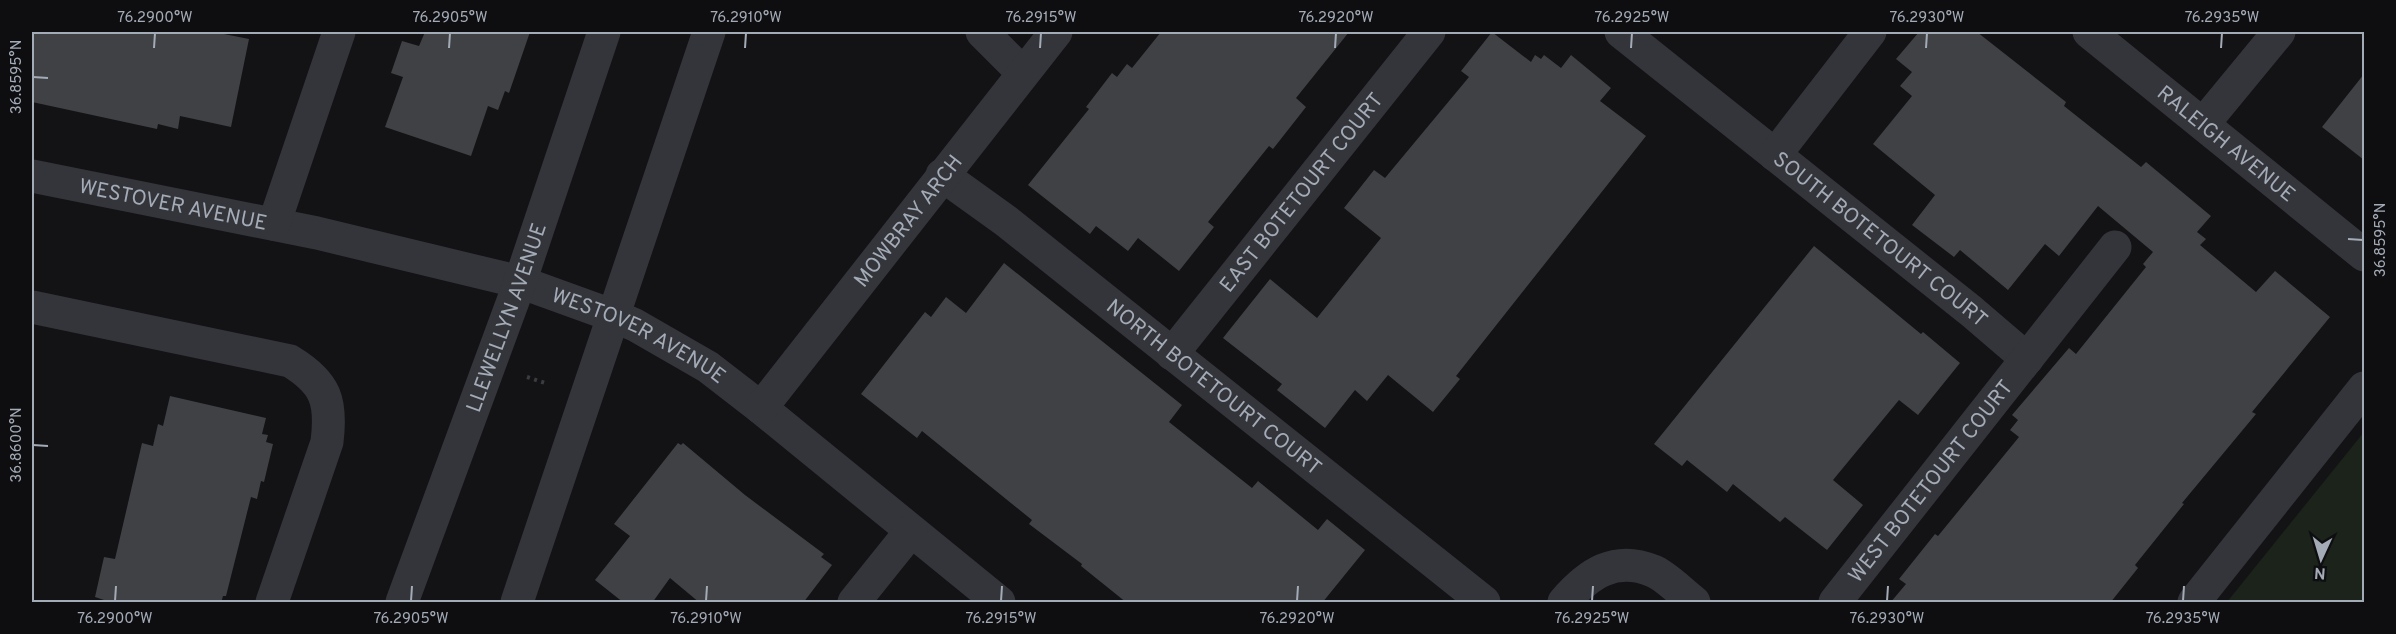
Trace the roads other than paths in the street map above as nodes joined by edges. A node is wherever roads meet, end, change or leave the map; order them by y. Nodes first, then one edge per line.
1 (339, 32) edge
2 (604, 32) edge
3 (709, 32) edge
4 (982, 32) edge
5 (1056, 32) edge
6 (1429, 32) edge
7 (1621, 32) edge
8 (1870, 32) edge
9 (2089, 32) edge
10 (2279, 32) edge
11 (1023, 73) junction
12 (2204, 123) junction
13 (1775, 155) junction
14 (942, 175) junction
15 (32, 176) edge
16 (274, 224) junction
17 (2115, 247) dead end
18 (2364, 255) edge
19 (520, 282) junction
20 (32, 307) edge
21 (614, 316) junction
22 (1172, 354) junction
23 (2027, 359) junction
24 (2364, 388) edge
25 (762, 408) junction
26 (911, 531) junction
27 (272, 603) edge
28 (402, 603) edge
29 (518, 603) edge
30 (854, 603) edge
31 (999, 603) edge
32 (1484, 603) edge
33 (1564, 603) edge
34 (1694, 603) edge
35 (1835, 603) edge
36 (2193, 603) edge

1 - 16 street
2 - 19 street, LLEWELLYN AVENUE
3 - 21 street
4 - 11 street
5 - 11 street, MOWBRAY ARCH
6 - 22 street, EAST BOTETOURT COURT
7 - 13 street, SOUTH BOTETOURT COURT
8 - 13 street
9 - 12 street, RALEIGH AVENUE
10 - 12 street
11 - 14 street, MOWBRAY ARCH
12 - 18 street, RALEIGH AVENUE
13 - 23 street, SOUTH BOTETOURT COURT
14 - 22 street, NORTH BOTETOURT COURT
14 - 25 street, MOWBRAY ARCH
15 - 16 street, WESTOVER AVENUE
16 - 19 street, WESTOVER AVENUE
17 - 23 street
19 - 21 street, WESTOVER AVENUE
19 - 28 street, LLEWELLYN AVENUE
20 - 27 street
21 - 25 street, WESTOVER AVENUE
21 - 29 street
22 - 32 street, NORTH BOTETOURT COURT
23 - 35 street, WEST BOTETOURT COURT
24 - 36 street
25 - 26 street, WESTOVER AVENUE
26 - 30 street
26 - 31 street, WESTOVER AVENUE
33 - 34 street

